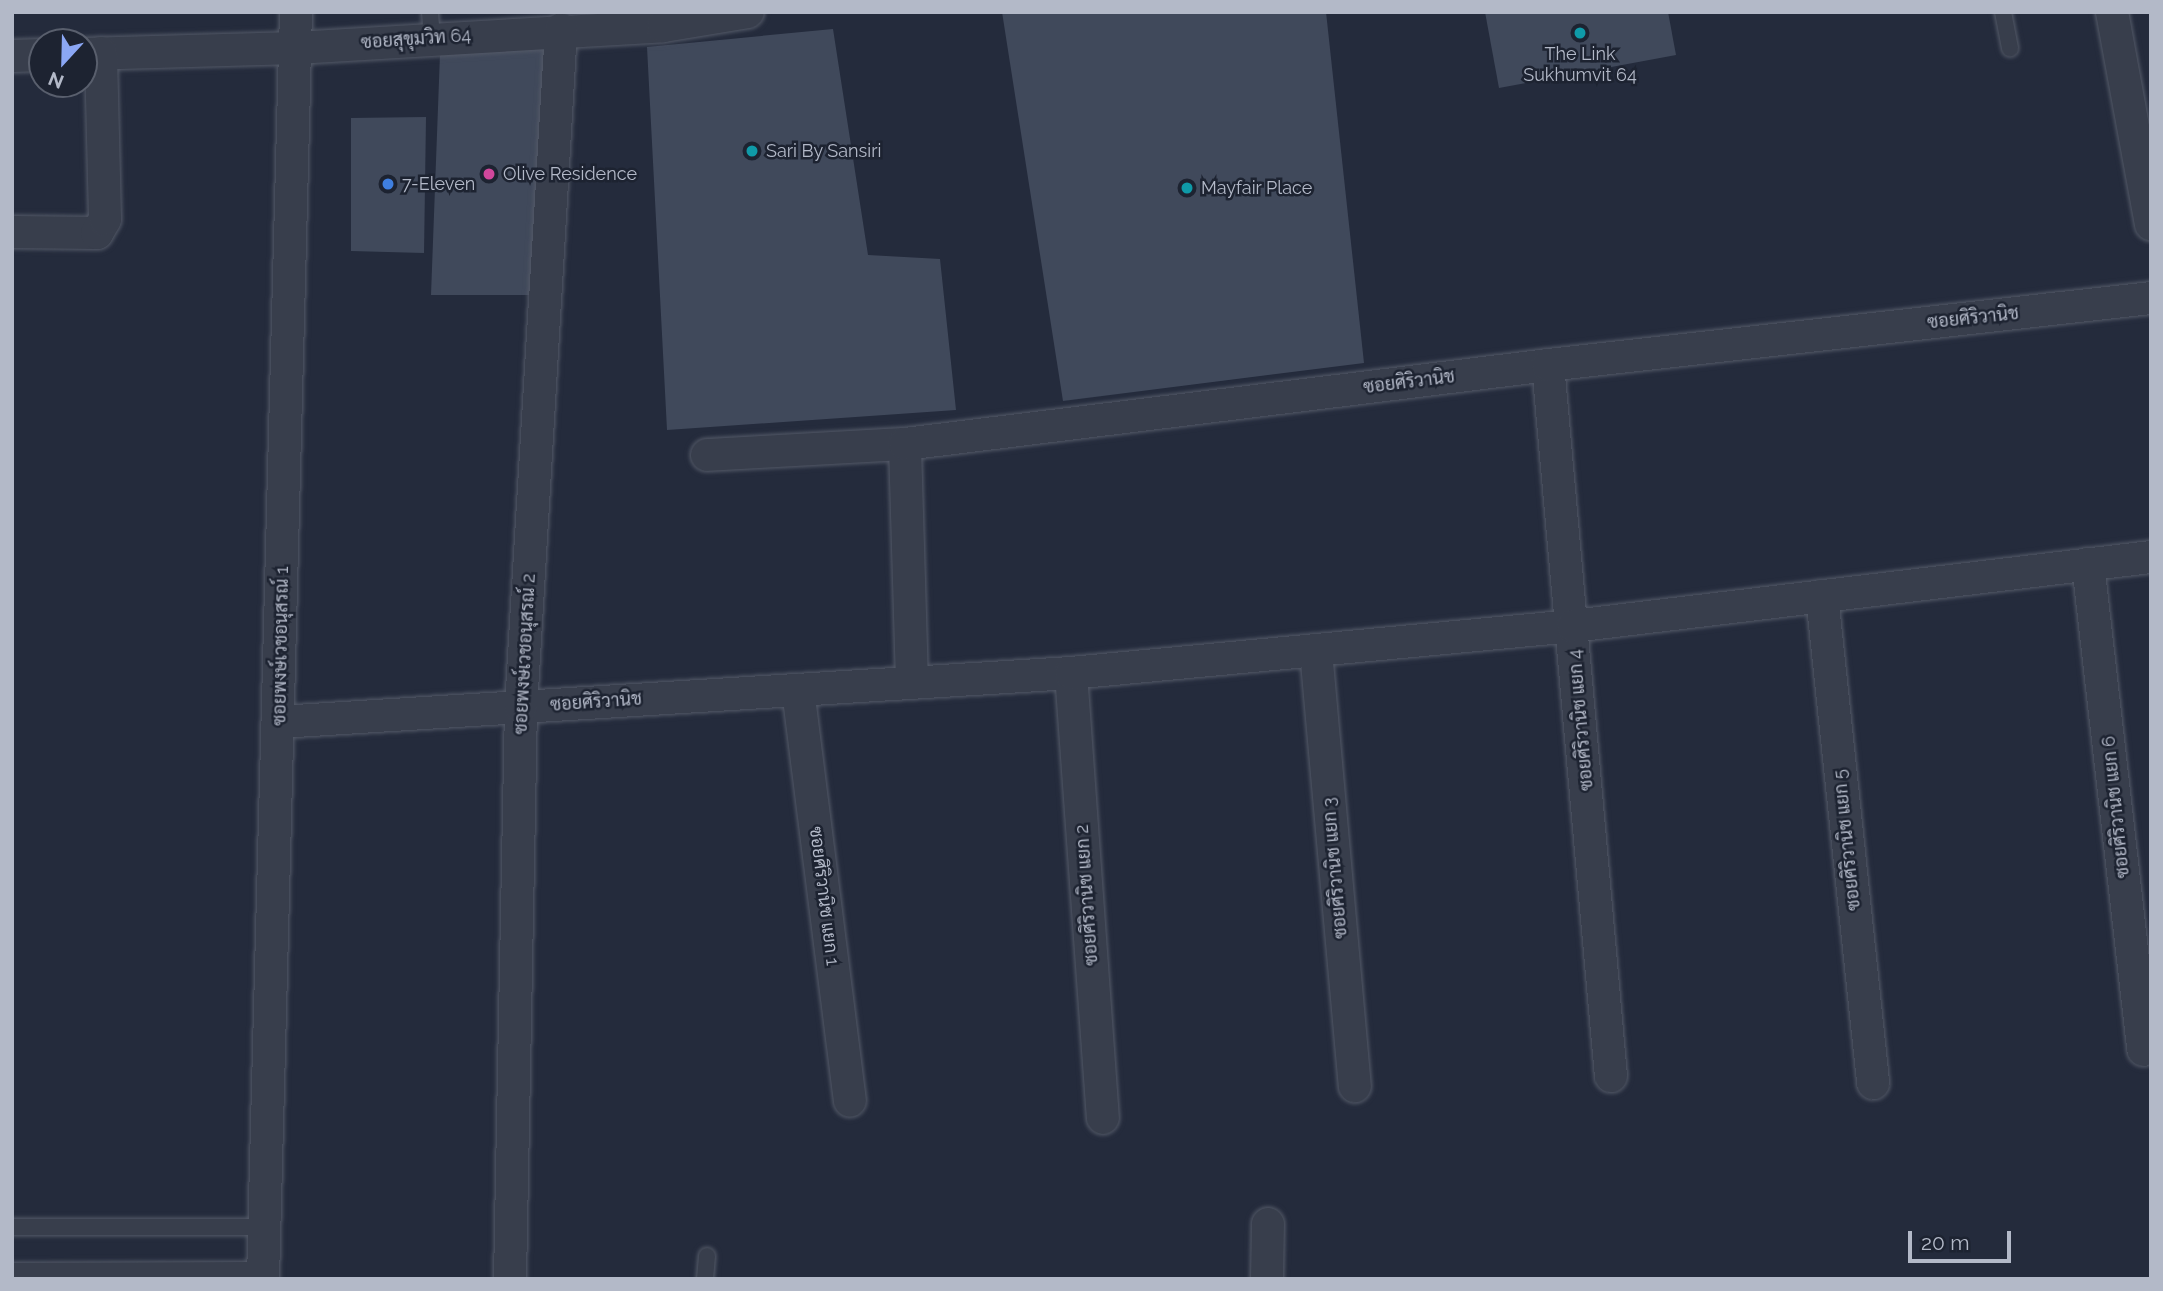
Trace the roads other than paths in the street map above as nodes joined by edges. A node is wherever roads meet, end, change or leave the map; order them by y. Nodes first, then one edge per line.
1 (296, 12) edge
2 (748, 12) edge
3 (2003, 12) edge
4 (2112, 12) edge
5 (431, 25) edge
6 (561, 29) junction
7 (296, 48) junction
8 (2010, 48) dead end
9 (98, 53) edge
10 (95, 98) edge
11 (2151, 224) edge
12 (12, 232) edge
13 (2151, 298) edge
14 (1548, 365) junction
15 (905, 444) junction
16 (708, 455) dead end
17 (2151, 557) edge
18 (2088, 564) junction
19 (1822, 596) junction
20 (1573, 626) junction
21 (1316, 651) junction
22 (1071, 673) junction
23 (912, 682) junction
24 (798, 690) junction
25 (521, 707) junction
26 (279, 722) junction
27 (2143, 1050) dead end
28 (1611, 1076) dead end
29 (1873, 1083) dead end
30 (1355, 1086) dead end
31 (850, 1101) dead end
32 (1103, 1118) dead end
33 (1268, 1224) dead end
34 (12, 1227) edge
35 (263, 1227) junction
36 (707, 1256) dead end
37 (12, 1271) edge
38 (263, 1274) edge
39 (206, 1275) edge
40 (510, 1279) edge
41 (705, 1279) edge
42 (1267, 1279) edge

1 - 7 street, ซอยพงษ์เวชอนุสรณ์ 1
2 - 6 street, ซอยสุขุมวิท 64
3 - 8 lane
4 - 11 street
5 - 6 street, ซอยสุขุมวิท 64
5 - 7 street, ซอยสุขุมวิท 64
6 - 25 street, ซอยพงษ์เวชอนุสรณ์ 2
7 - 9 street, ซอยสุขุมวิท 64
7 - 26 street, ซอยพงษ์เวชอนุสรณ์ 1
10 - 12 street
13 - 14 street, ซอยศิริวานิช
14 - 15 street, ซอยศิริวานิช
14 - 20 street, ซอยศิริวานิช แยก 4
15 - 16 street, ซอยศิริวานิช
15 - 23 street
17 - 18 street, ซอยศิริวานิช
18 - 19 street, ซอยศิริวานิช
18 - 27 street, ซอยศิริวานิช แยก 6
19 - 20 street, ซอยศิริวานิช
19 - 29 street, ซอยศิริวานิช แยก 5
20 - 21 street, ซอยศิริวานิช
20 - 28 street, ซอยศิริวานิช แยก 4
21 - 22 street, ซอยศิริวานิช
21 - 30 street, ซอยศิริวานิช แยก 3
22 - 23 street, ซอยศิริวานิช
22 - 32 street, ซอยศิริวานิช แยก 2
23 - 24 street, ซอยศิริวานิช
24 - 25 street, ซอยศิริวานิช
24 - 31 street, ซอยศิริวานิช แยก 1
25 - 26 street, ซอยศิริวานิช
25 - 40 street, ซอยพงษ์เวชอนุสรณ์ 2
26 - 35 street, ซอยพงษ์เวชอนุสรณ์ 1
33 - 42 street
34 - 35 lane
35 - 38 street, ซอยพงษ์เวชอนุสรณ์ 1
36 - 41 lane
37 - 39 lane
38 - 39 lane

